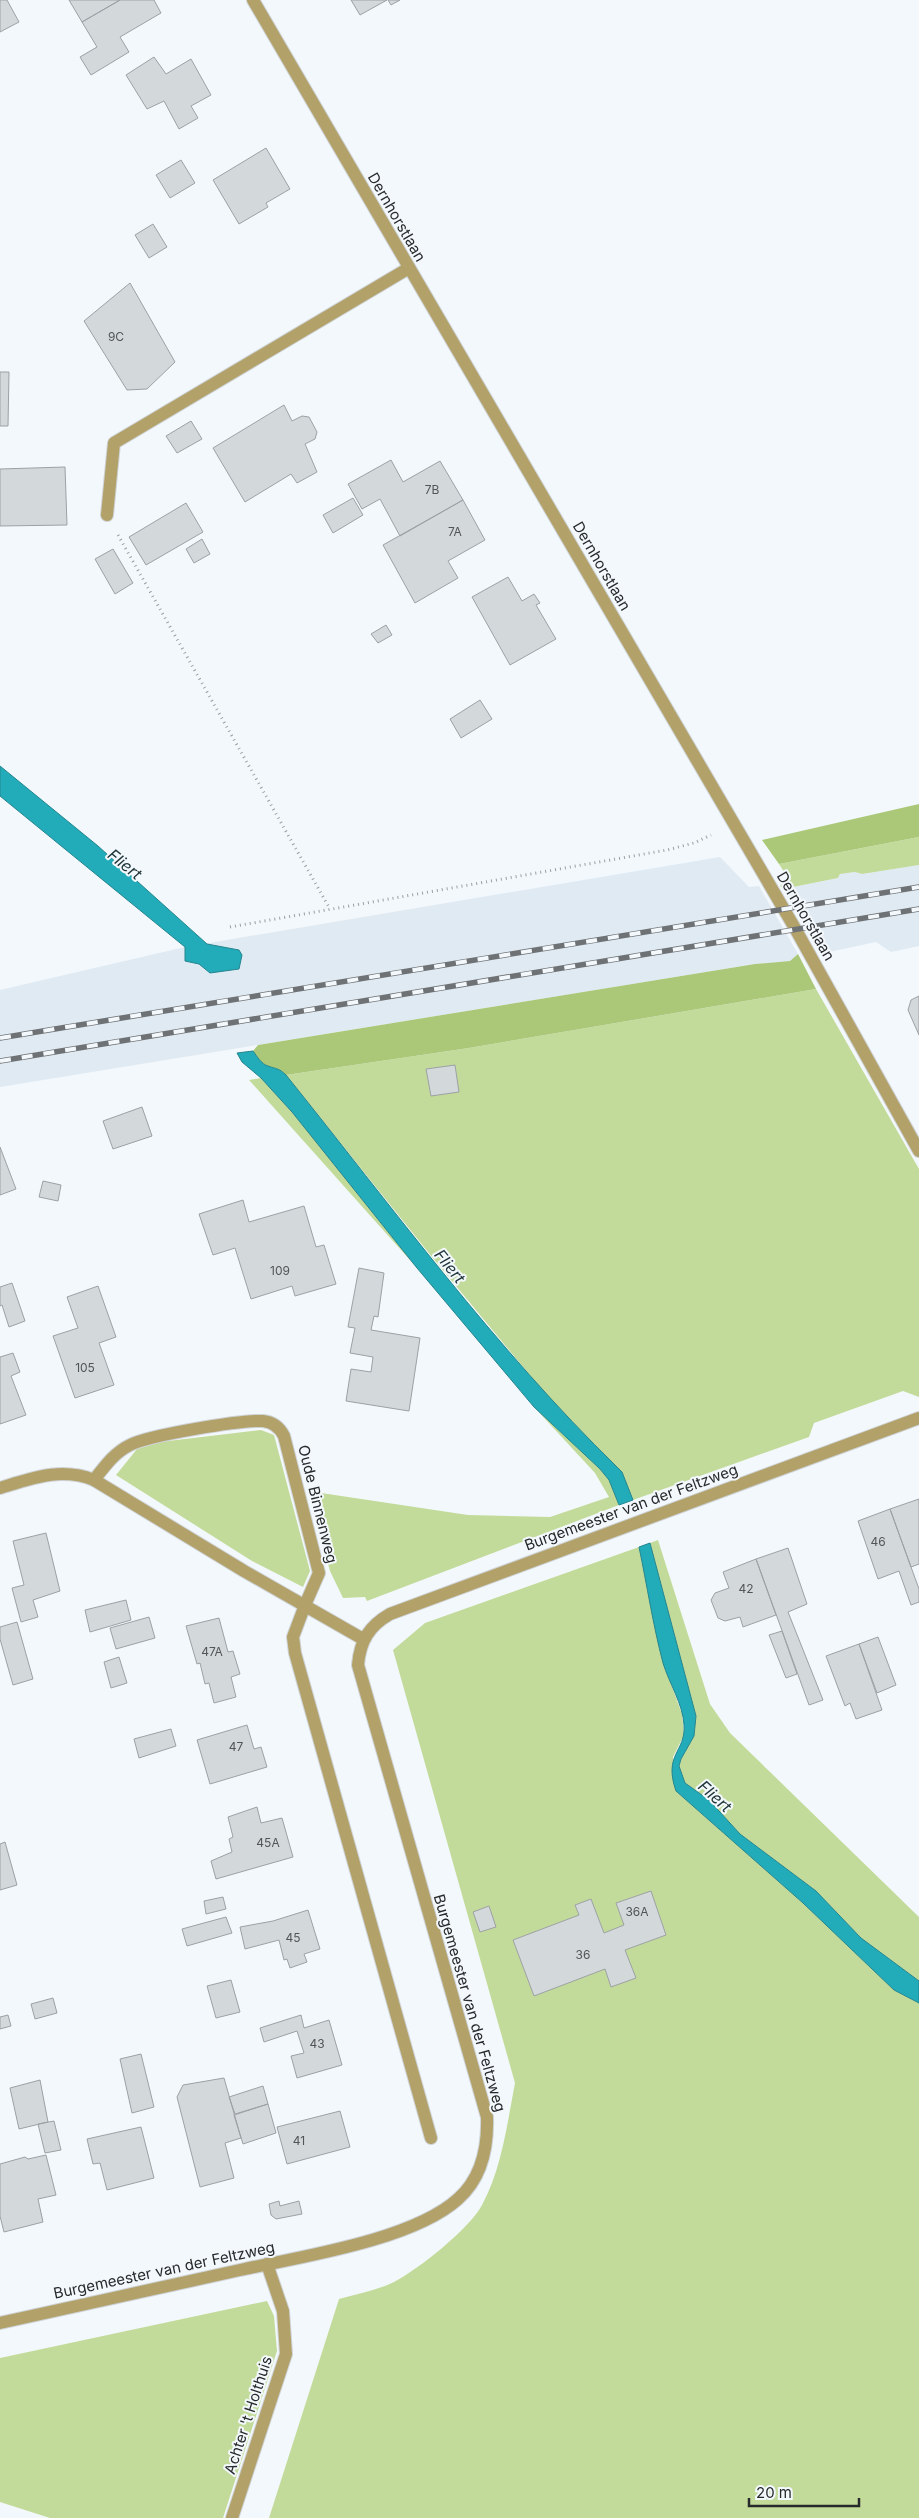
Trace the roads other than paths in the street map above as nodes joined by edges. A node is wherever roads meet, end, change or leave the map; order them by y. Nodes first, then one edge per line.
1 (253, 0) edge
2 (409, 268) junction
3 (107, 514) road end
4 (919, 1152) edge
5 (919, 1418) edge
6 (94, 1480) junction
7 (0, 1488) edge
8 (305, 1605) junction
9 (363, 1639) junction
10 (432, 2138) dead end
11 (268, 2264) junction
12 (0, 2323) edge
13 (232, 2518) edge

1 - 2 street, Dernhorstlaan
2 - 3 street
2 - 4 street, Dernhorstlaan
5 - 9 street, Burgemeester van der Feltzweg
6 - 7 street
6 - 8 street
6 - 8 street, Oude Binnenweg
8 - 9 street
8 - 10 street
9 - 11 street, Burgemeester van der Feltzweg
11 - 12 street, Burgemeester van der Feltzweg
11 - 13 street, Achter 't Holthuis

